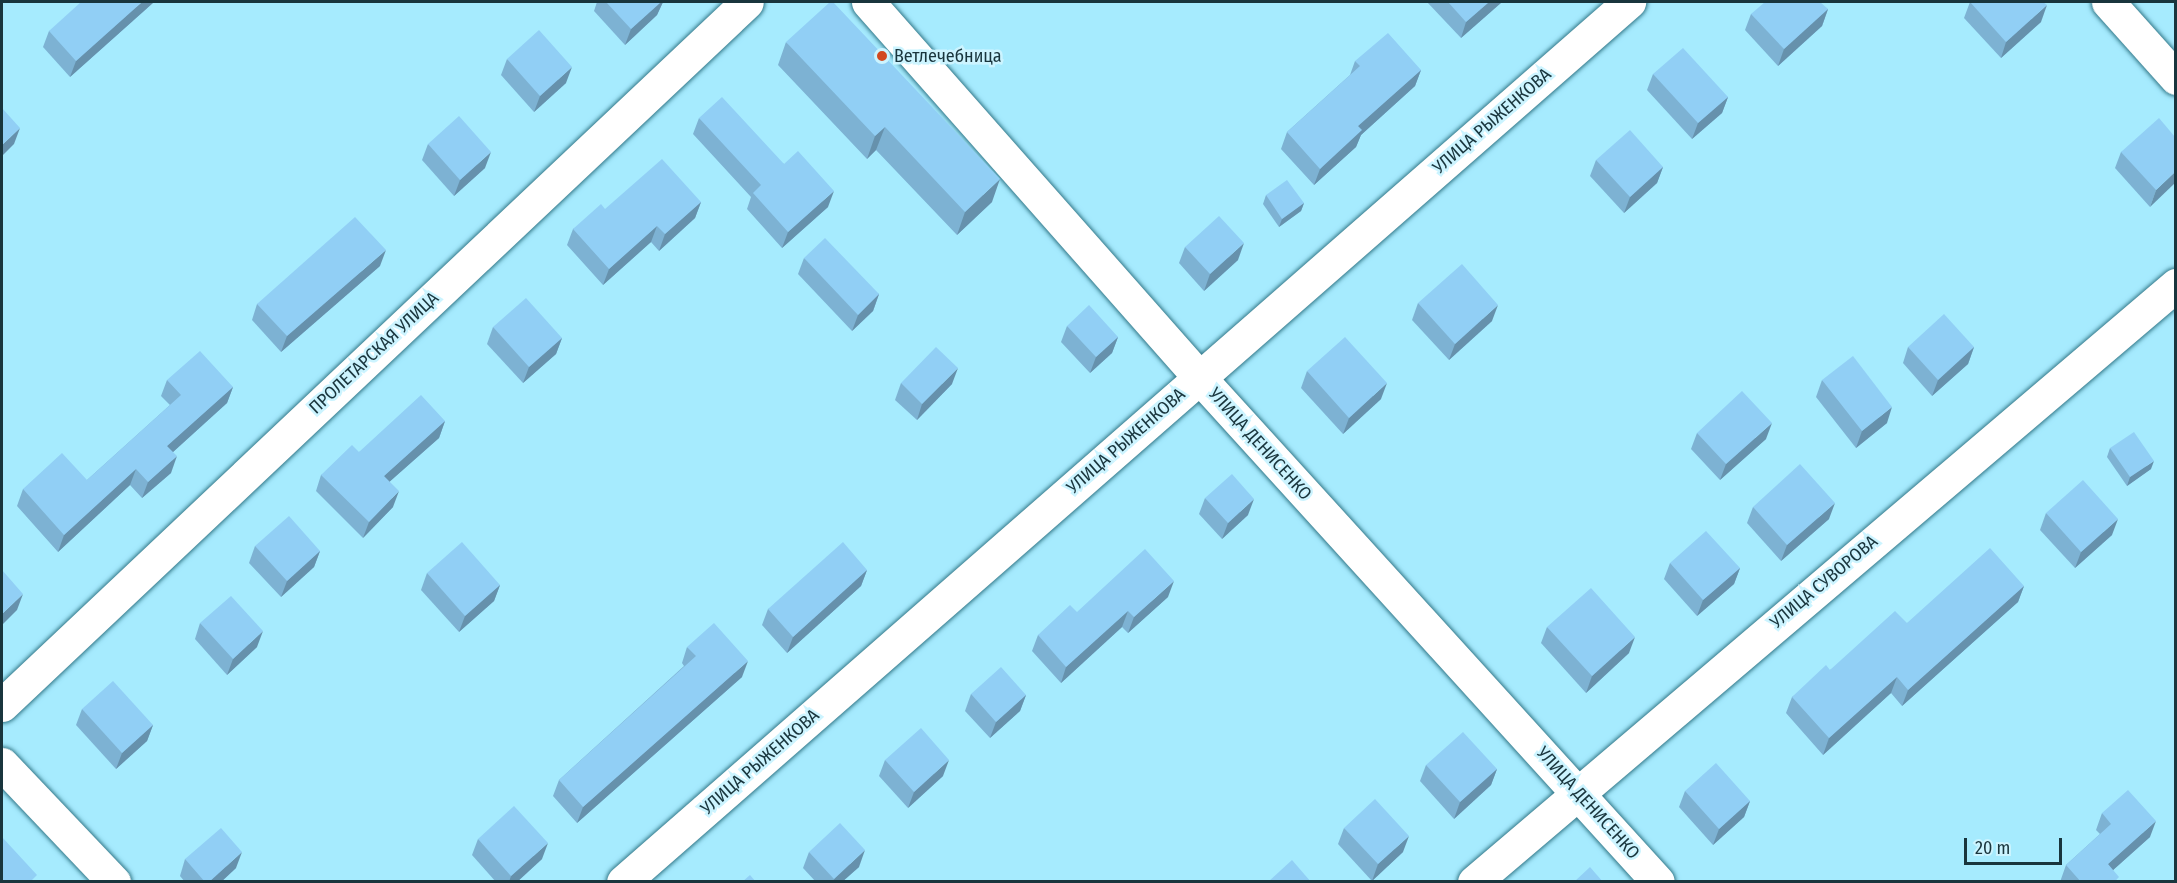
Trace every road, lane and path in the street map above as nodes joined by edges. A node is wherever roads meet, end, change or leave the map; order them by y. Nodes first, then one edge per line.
1 (747, 2) edge
2 (868, 2) edge
3 (1629, 2) edge
4 (2108, 2) edge
5 (2175, 78) edge
6 (2175, 285) edge
7 (1199, 377) junction
8 (2, 705) edge
9 (2, 764) edge
10 (1577, 791) junction
11 (114, 882) edge
12 (623, 882) edge
13 (1474, 882) edge
14 (1658, 882) edge

1 - 8 street, ПРОЛЕТАРСКАЯ УЛИЦА
2 - 7 street, УЛИЦА ДЕНИСЕНКО
3 - 7 street, УЛИЦА РЫЖЕНКОВА
4 - 5 street
6 - 10 street, УЛИЦА СУВОРОВА
7 - 10 street, УЛИЦА ДЕНИСЕНКО
7 - 12 street, УЛИЦА РЫЖЕНКОВА
9 - 11 street
10 - 13 street, УЛИЦА СУВОРОВА
10 - 14 street, УЛИЦА ДЕНИСЕНКО

